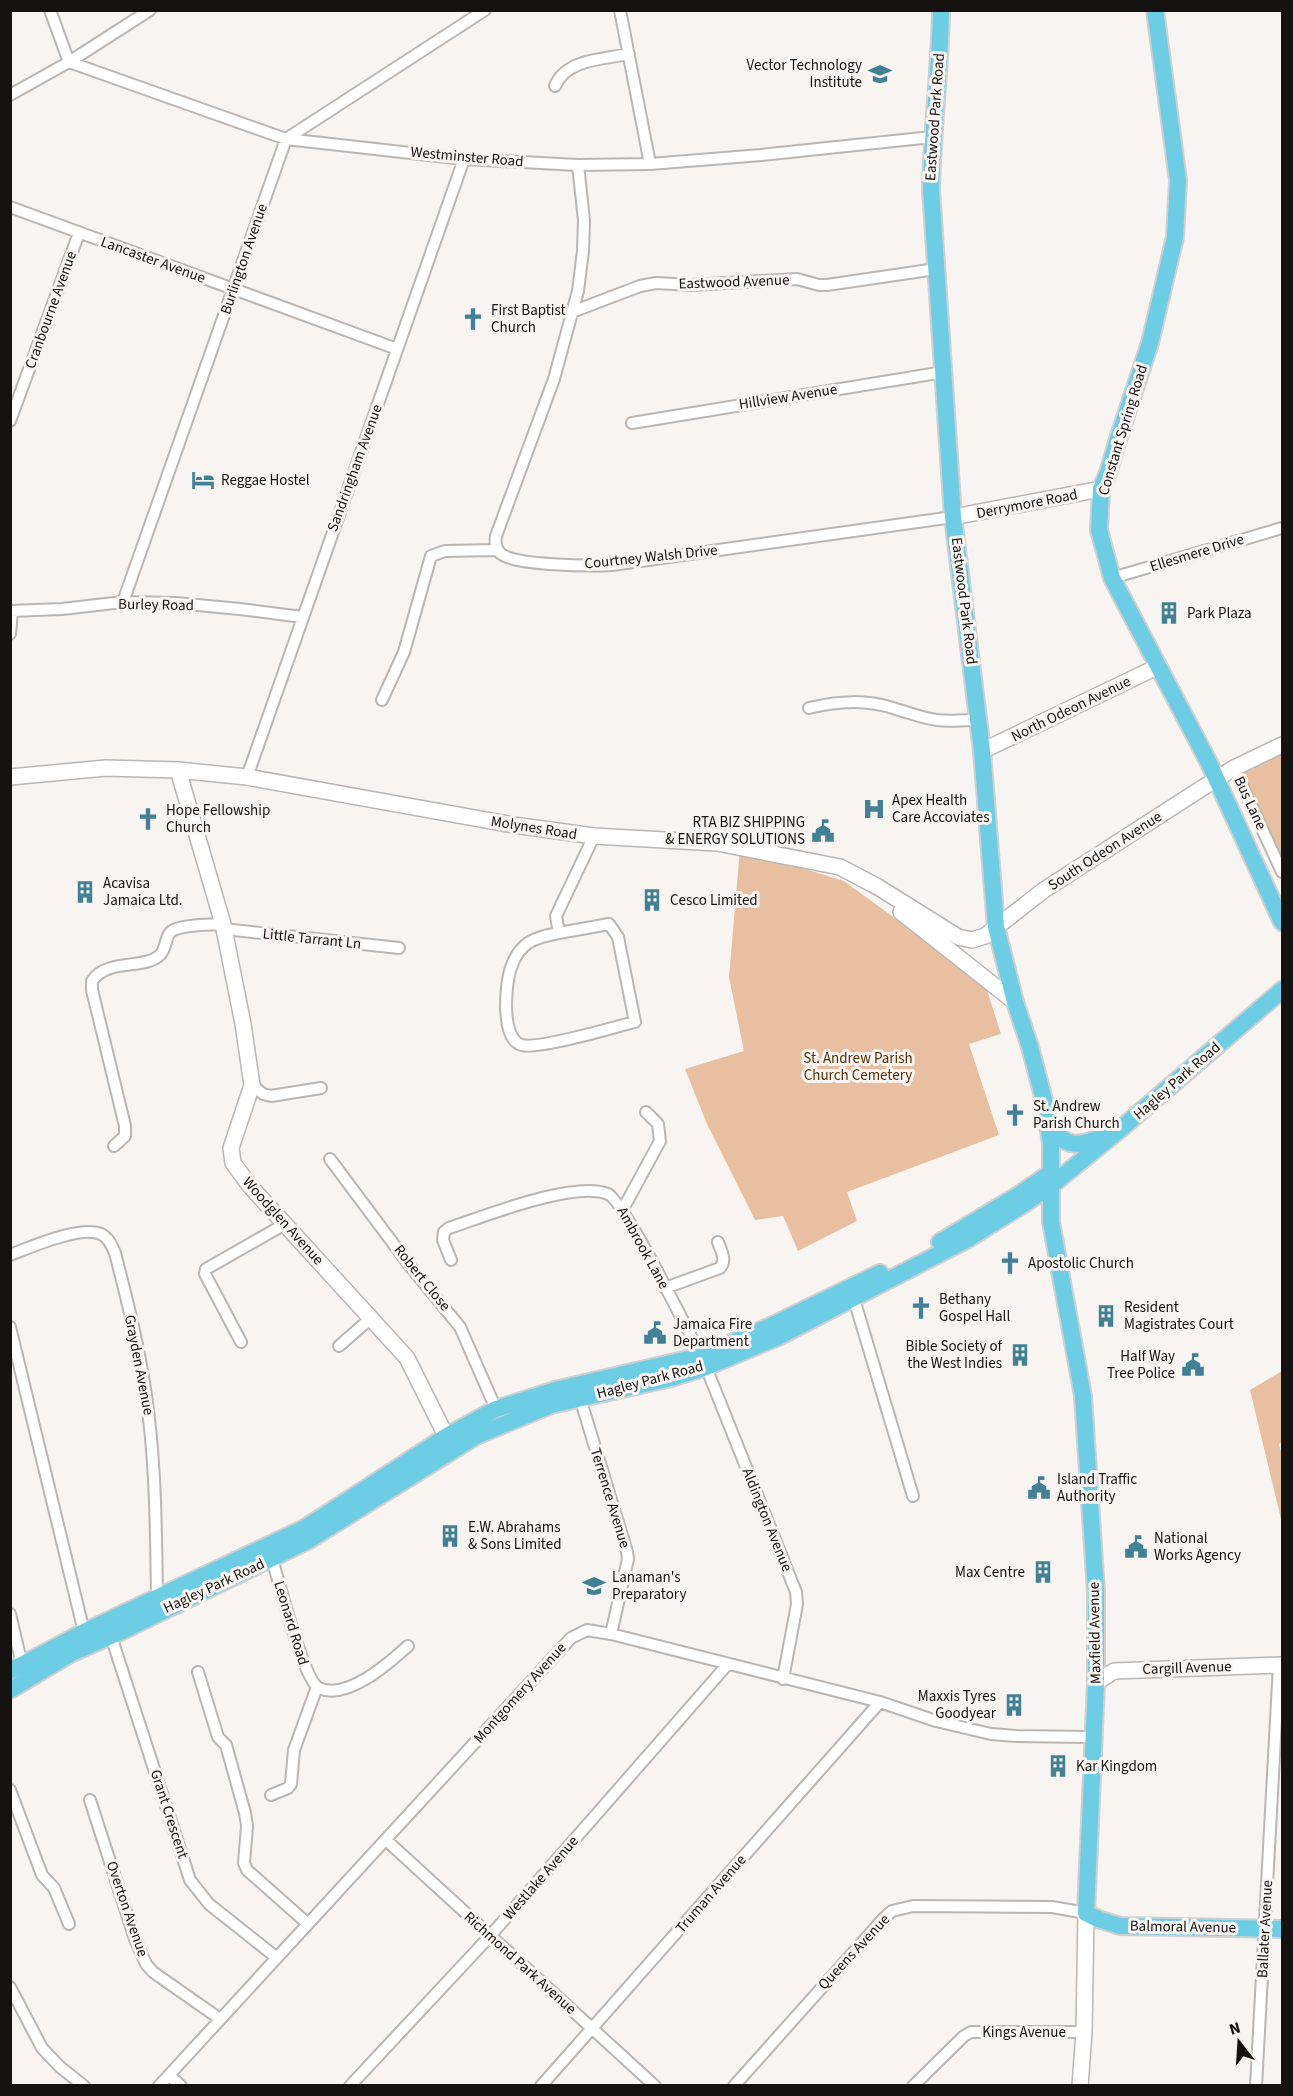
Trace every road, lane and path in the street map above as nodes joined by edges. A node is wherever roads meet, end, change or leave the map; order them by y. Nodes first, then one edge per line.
1 (50, 10) edge
2 (150, 10) edge
3 (485, 10) edge
4 (620, 10) edge
5 (941, 10) edge
6 (1155, 10) edge
7 (629, 54) junction
8 (69, 62) junction
9 (555, 86) dead end
10 (10, 95) edge
11 (932, 137) junction
12 (286, 139) junction
13 (464, 159) junction
14 (650, 164) junction
15 (578, 165) junction
16 (10, 207) edge
17 (79, 233) junction
18 (936, 269) junction
19 (233, 289) junction
20 (572, 312) junction
21 (398, 349) junction
22 (944, 372) junction
23 (10, 421) edge
24 (632, 423) dead end
25 (1101, 489) junction
26 (953, 517) junction
27 (1282, 528) edge
28 (497, 550) junction
29 (1112, 578) junction
30 (123, 602) junction
31 (11, 611) edge
32 (302, 617) junction
33 (10, 634) edge
34 (1159, 666) junction
35 (382, 700) dead end
36 (809, 708) dead end
37 (979, 720) junction
38 (1282, 745) edge
39 (982, 751) junction
40 (1233, 768) junction
41 (178, 770) junction
42 (10, 777) edge
43 (247, 777) junction
44 (1217, 778) junction
45 (594, 836) junction
46 (825, 865) junction
47 (1282, 872) edge
48 (1282, 922) edge
49 (223, 927) junction
50 (996, 927) junction
51 (559, 933) junction
52 (399, 948) dead end
53 (1282, 990) edge
54 (1015, 1002) junction
55 (252, 1085) junction
56 (321, 1088) dead end
57 (646, 1112) dead end
58 (1048, 1124) junction
59 (1124, 1126) junction
60 (114, 1146) dead end
61 (330, 1159) dead end
62 (1052, 1178) junction
63 (623, 1209) junction
64 (285, 1224) junction
65 (718, 1242) dead end
66 (10, 1255) edge
67 (451, 1260) dead end
68 (665, 1288) junction
69 (854, 1299) junction
70 (371, 1317) junction
71 (10, 1327) edge
72 (241, 1342) dead end
73 (339, 1346) dead end
74 (703, 1361) junction
75 (580, 1398) junction
76 (496, 1409) junction
77 (450, 1443) junction
78 (914, 1496) dead end
79 (272, 1559) junction
80 (157, 1597) junction
81 (10, 1614) edge
82 (84, 1632) junction
83 (611, 1634) junction
84 (111, 1636) junction
85 (408, 1646) dead end
86 (727, 1665) junction
87 (1281, 1665) edge
88 (198, 1672) dead end
89 (19, 1673) edge
90 (783, 1679) junction
91 (1096, 1683) junction
92 (317, 1687) junction
93 (10, 1690) edge
94 (880, 1702) junction
95 (1087, 1737) dead end
96 (10, 1790) edge
97 (271, 1796) dead end
98 (90, 1800) dead end
99 (386, 1840) junction
100 (1086, 1913) junction
101 (69, 1924) dead end
102 (308, 1924) junction
103 (1265, 1929) junction
104 (1282, 1929) edge
105 (490, 1936) junction
106 (277, 1958) junction
107 (10, 1987) edge
108 (220, 2019) junction
109 (592, 2029) junction
110 (1084, 2032) junction
111 (169, 2075) junction
112 (84, 2085) edge
113 (159, 2085) edge
114 (181, 2085) edge
115 (350, 2085) edge
116 (541, 2085) edge
117 (655, 2085) edge
118 (734, 2085) edge
119 (913, 2085) edge
120 (1080, 2085) edge
121 (1256, 2085) edge

1 - 8 street
2 - 8 street
3 - 12 street
4 - 7 street
5 - 11 main road, Eastwood Park Road
6 - 25 main road, Constant Spring Road
7 - 9 street
7 - 14 street
8 - 10 street
8 - 12 street, Westminster Road
11 - 14 street, Westminster Road
11 - 18 main road, Eastwood Park Road
12 - 13 street, Westminster Road
12 - 19 street, Burlington Avenue
13 - 15 street, Westminster Road
13 - 21 street, Sandringham Avenue
14 - 15 street, Westminster Road
15 - 20 street
16 - 17 street, Lancaster Avenue
17 - 19 street, Lancaster Avenue
17 - 23 street, Cranbourne Avenue
18 - 20 street, Eastwood Avenue
18 - 22 main road, Eastwood Park Road
19 - 21 street, Lancaster Avenue
19 - 30 street, Burlington Avenue
20 - 28 street
21 - 32 street, Sandringham Avenue
22 - 24 street, Hillview Avenue
22 - 26 main road, Eastwood Park Road
25 - 26 main road, Derrymore Road
25 - 29 main road, Constant Spring Road
26 - 28 street, Courtney Walsh Drive
26 - 37 main road, Eastwood Park Road
27 - 29 street, Ellesmere Drive
28 - 35 street
29 - 34 main road, Constant Spring Road
30 - 31 street, Burley Road
30 - 32 street, Burley Road
31 - 33 street
32 - 43 street, Sandringham Avenue
34 - 39 main road, North Odeon Avenue
34 - 44 main road, Constant Spring Road
36 - 37 street
37 - 39 main road, Eastwood Park Road
38 - 40 main road, South Odeon Avenue
39 - 50 main road, Eastwood Park Road
40 - 44 main road, South Odeon Avenue
40 - 47 street, Bus Lane
41 - 42 main road, Molynes Road
41 - 43 main road, Molynes Road
41 - 49 main road, Woodglen Avenue
43 - 45 main road, Molynes Road
44 - 48 main road, Constant Spring Road
44 - 50 main road, South Odeon Avenue
45 - 46 main road, Molynes Road
45 - 51 street
46 - 50 main road, South Odeon Avenue
46 - 54 main road, Molynes Road
49 - 52 street, Little Tarrant Ln
49 - 55 main road, Woodglen Avenue
49 - 60 street, Little Tarrant Ln
50 - 54 main road, Eastwood Park Road
51 - 51 street
53 - 59 main road, Hagley Park Road
54 - 58 main road, Eastwood Park Road
55 - 56 street
55 - 64 main road, Woodglen Avenue
57 - 63 street
58 - 59 main road
58 - 62 main road, Eastwood Park Road
59 - 62 main road, Hagley Park Road
61 - 76 street, Robert Close
62 - 69 main road, Hagley Park Road
62 - 74 main road, Hagley Park Road
62 - 91 main road, Maxfield Avenue
63 - 67 street, Ambrook Lane
63 - 68 street, Ambrook Lane
64 - 70 main road, Woodglen Avenue
64 - 72 street
65 - 68 street
66 - 80 street, Grayden Avenue
68 - 74 street, Ambrook Lane
69 - 74 main road, Hagley Park Road
69 - 78 street
70 - 73 street
70 - 77 main road, Woodglen Avenue
71 - 82 street
74 - 75 main road, Hagley Park Road
74 - 76 main road, Hagley Park Road
74 - 90 street, Aldington Avenue
75 - 77 main road, Hagley Park Road
75 - 83 street, Terrence Avenue
76 - 77 main road, Hagley Park Road
77 - 79 main road, Hagley Park Road
77 - 80 main road, Hagley Park Road
79 - 84 main road, Hagley Park Road
79 - 92 street, Leonard Road
80 - 82 main road, Hagley Park Road
81 - 89 street
82 - 89 main road, Hagley Park Road
83 - 86 street, Montgomery Avenue
83 - 99 street, Montgomery Avenue
84 - 89 main road, Hagley Park Road
84 - 106 street, Grant Crescent
85 - 92 street
86 - 90 street, Montgomery Avenue
86 - 105 street, Westlake Avenue
87 - 91 main road, Cargill Avenue
87 - 103 street, Ballater Avenue
88 - 102 street
89 - 93 main road, Hagley Park Road
90 - 94 street, Montgomery Avenue
91 - 100 main road, Maxfield Avenue
92 - 97 street
94 - 95 street, Montgomery Avenue
94 - 109 street, Truman Avenue
96 - 101 street
98 - 108 street, Overton Avenue
99 - 102 street, Montgomery Avenue
99 - 105 street, Richmond Park Avenue
100 - 103 main road, Balmoral Avenue
100 - 110 main road, Maxfield Avenue
100 - 118 street, Queens Avenue
102 - 106 street, Montgomery Avenue
103 - 104 main road, Balmoral Avenue
103 - 121 street, Ballater Avenue
105 - 109 street, Richmond Park Avenue
105 - 115 street, Westlake Avenue
106 - 108 street, Montgomery Avenue
107 - 112 street
108 - 111 street, Montgomery Avenue
109 - 116 street, Truman Avenue
109 - 117 street, Richmond Park Avenue
110 - 119 street, Kings Avenue
110 - 120 main road, Maxfield Avenue
111 - 113 street, Montgomery Avenue
111 - 114 street

